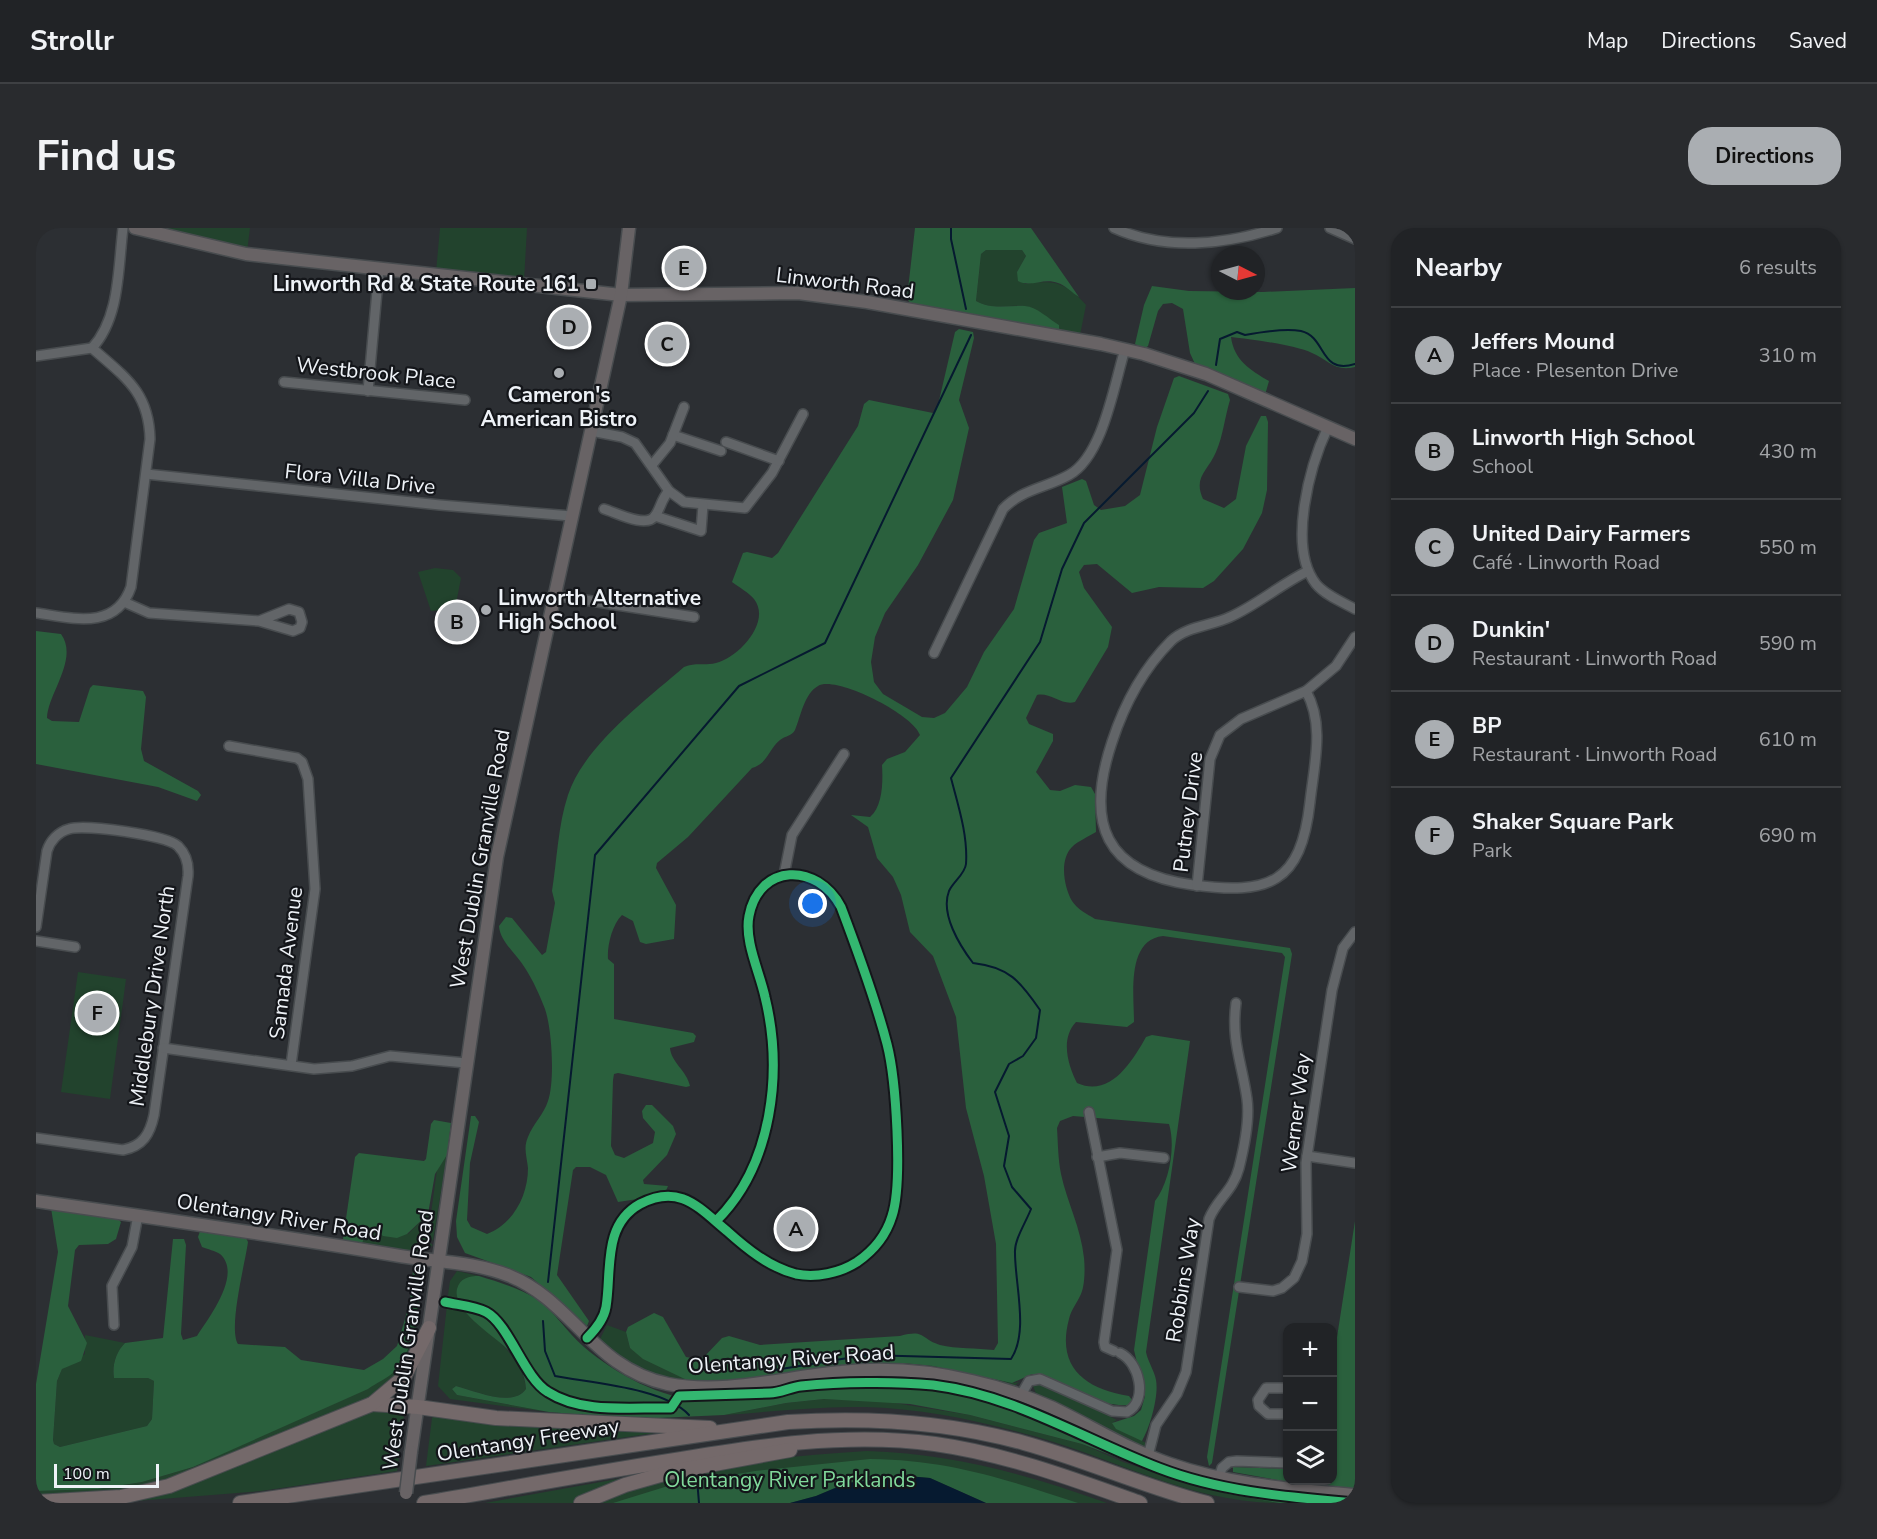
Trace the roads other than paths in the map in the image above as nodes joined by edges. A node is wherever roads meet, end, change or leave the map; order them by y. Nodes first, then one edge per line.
1 (123, 228) edge
2 (135, 228) edge
3 (629, 228) edge
4 (1114, 228) edge
5 (1277, 228) edge
6 (1330, 228) edge
7 (1355, 239) edge
8 (379, 269) junction
9 (621, 295) junction
10 (92, 348) junction
11 (1125, 349) junction
12 (36, 356) edge
13 (284, 382) dead end
14 (368, 391) junction
15 (465, 400) dead end
16 (684, 407) dead end
17 (803, 414) dead end
18 (1328, 427) junction
19 (591, 431) junction
20 (674, 435) junction
21 (1355, 439) edge
22 (726, 442) dead end
23 (721, 451) dead end
24 (779, 461) junction
25 (652, 465) junction
26 (146, 474) junction
27 (669, 491) junction
28 (703, 505) junction
29 (604, 509) dead end
30 (571, 516) junction
31 (655, 516) junction
32 (1308, 571) junction
33 (553, 595) junction
34 (124, 602) junction
35 (1355, 609) edge
36 (36, 613) edge
37 (694, 617) dead end
38 (259, 621) dead end
39 (1355, 637) edge
40 (934, 653) dead end
41 (1306, 691) junction
42 (229, 746) dead end
43 (844, 754) dead end
44 (784, 874) junction
45 (1197, 886) junction
46 (37, 910) edge
47 (36, 927) edge
48 (1355, 932) edge
49 (36, 941) edge
50 (75, 947) dead end
51 (1236, 1003) dead end
52 (163, 1048) junction
53 (466, 1064) junction
54 (291, 1065) junction
55 (1089, 1112) dead end
56 (36, 1138) edge
57 (1307, 1156) junction
58 (1097, 1157) junction
59 (1164, 1158) dead end
60 (1355, 1163) edge
61 (36, 1201) edge
62 (138, 1215) junction
63 (716, 1221) junction
64 (439, 1261) junction
65 (1239, 1287) dead end
66 (114, 1325) dead end
67 (429, 1328) junction
68 (588, 1338) junction
69 (1283, 1388) edge
70 (1021, 1395) junction
71 (372, 1404) junction
72 (418, 1407) junction
73 (1283, 1414) edge
74 (733, 1430) junction
75 (808, 1442) junction
76 (1148, 1456) junction
77 (1283, 1463) edge
78 (1219, 1478) junction
79 (1355, 1494) edge
80 (36, 1502) edge
81 (240, 1503) edge
82 (405, 1503) edge
83 (424, 1503) edge
84 (581, 1503) edge
85 (1140, 1503) edge
86 (1207, 1503) edge

1 - 10 street
2 - 8 main road, Linworth Road
3 - 9 main road, West Dublin Granville Road
4 - 5 street
6 - 7 street
8 - 9 main road, Linworth Road
8 - 14 street
9 - 11 main road, Linworth Road
9 - 19 main road, West Dublin Granville Road
10 - 12 street
10 - 26 street
11 - 18 main road, Linworth Road
11 - 40 street
13 - 14 street, Westbrook Place
14 - 15 street, Westbrook Place
16 - 20 street
17 - 24 street
18 - 21 main road, Linworth Road
18 - 32 street
19 - 25 street
19 - 30 main road, West Dublin Granville Road
20 - 23 street
20 - 25 street
22 - 24 street
24 - 28 street
25 - 27 street
26 - 30 street, Flora Villa Drive
26 - 34 street
27 - 28 street
27 - 31 street
28 - 31 street
29 - 31 street
30 - 33 main road, West Dublin Granville Road
32 - 35 street
32 - 45 street
33 - 37 street
33 - 53 main road, West Dublin Granville Road
34 - 36 street
34 - 38 street
39 - 41 street, Putney Drive
41 - 45 street, Putney Drive
41 - 45 street
42 - 54 street, Samada Avenue
43 - 44 street
44 - 63 street
44 - 63 street
46 - 47 street
46 - 52 street, Middlebury Drive North
48 - 57 street, Werner Way
49 - 50 street
51 - 76 street, Robbins Way
52 - 54 street
52 - 56 street, Middlebury Drive North
53 - 54 street
53 - 64 main road, West Dublin Granville Road
55 - 58 street
57 - 60 street
57 - 65 street, Werner Way
58 - 59 street
58 - 70 street
61 - 62 main road, Olentangy River Road
62 - 64 main road, Olentangy River Road
62 - 66 street
63 - 68 street
64 - 67 main road, West Dublin Granville Road
64 - 68 main road, Olentangy River Road
67 - 71 highway
67 - 72 main road, West Dublin Granville Road
68 - 70 main road, Olentangy River Road
69 - 73 street
70 - 76 main road, Olentangy River Road
71 - 72 highway
71 - 80 highway
72 - 74 highway
72 - 82 main road, West Dublin Granville Road, bridge
74 - 81 highway, Olentangy Freeway
74 - 86 highway, Olentangy Freeway
75 - 83 highway, Olentangy Freeway
75 - 84 highway
75 - 85 highway, Olentangy Freeway
76 - 78 main road, Olentangy River Road
77 - 78 street
78 - 79 main road, Olentangy River Road

